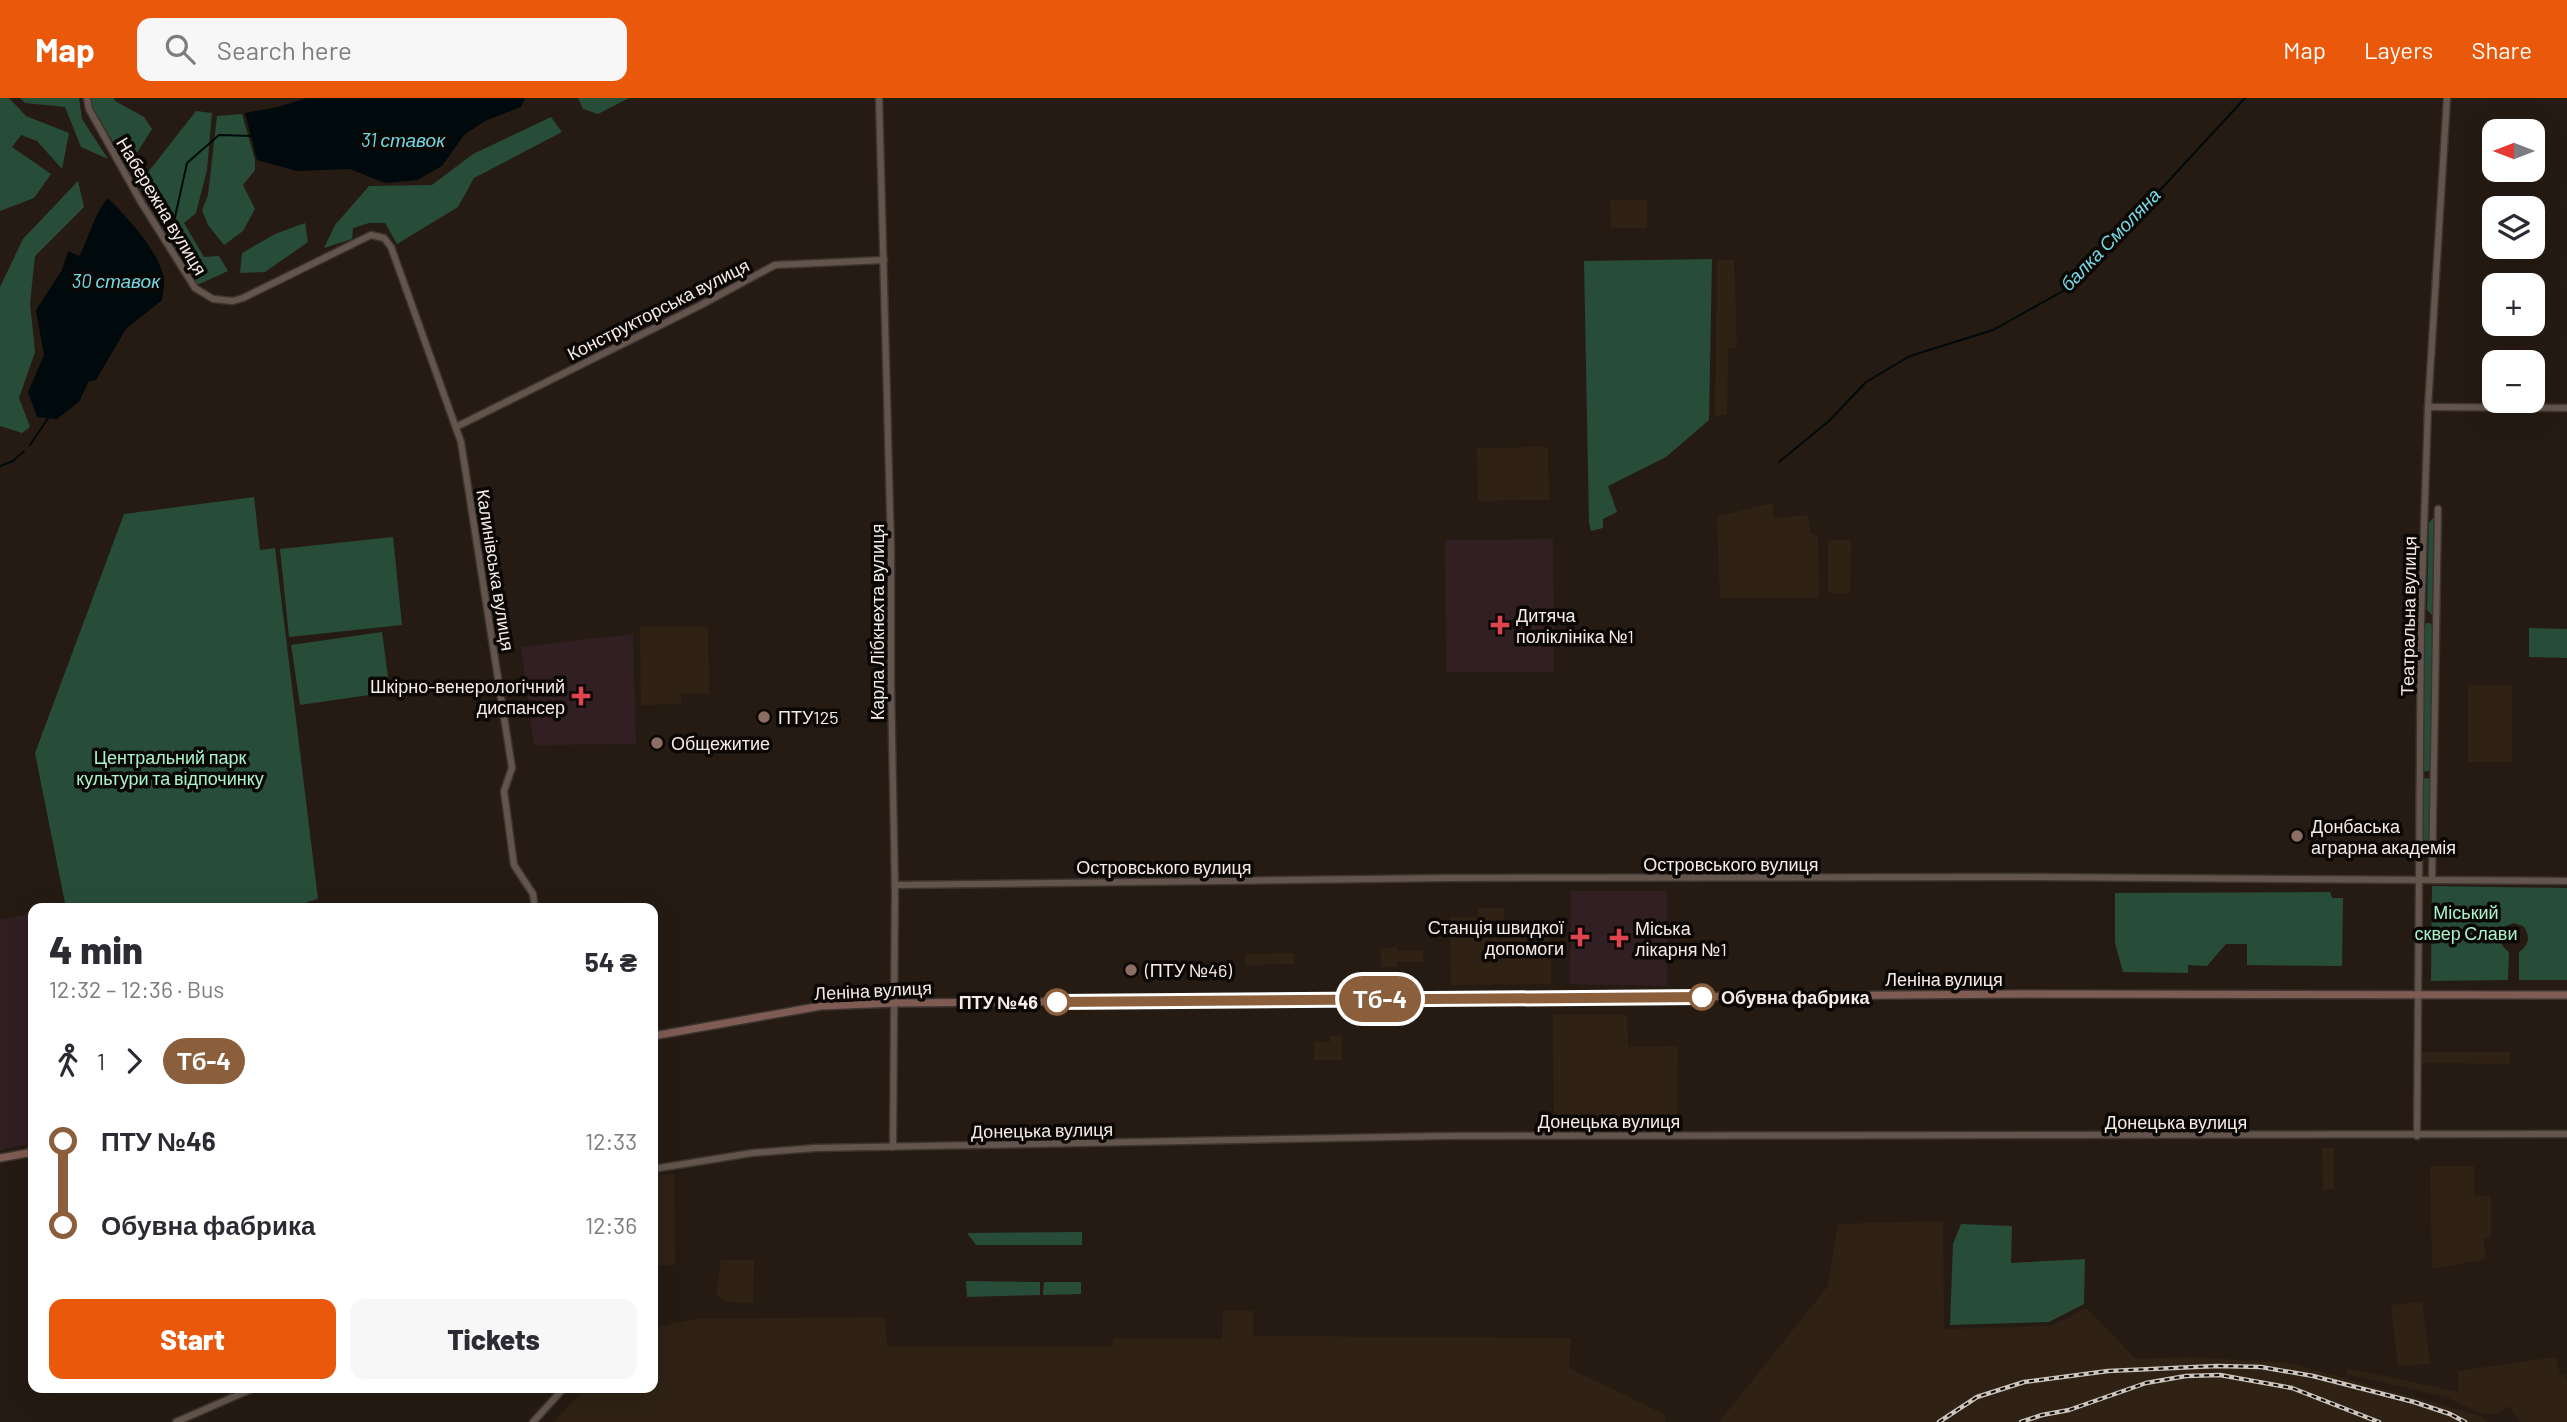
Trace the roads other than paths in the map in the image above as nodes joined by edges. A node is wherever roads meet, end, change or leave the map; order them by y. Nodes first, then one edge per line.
1 (88, 98) edge
2 (879, 98) edge
3 (2447, 98) edge
4 (387, 241) joint
5 (884, 260) junction
6 (2428, 407) junction
7 (2567, 408) edge
8 (456, 427) junction
9 (2438, 509) dead end
10 (2419, 880) junction
11 (2432, 880) junction
12 (2567, 880) edge
13 (895, 885) junction
14 (534, 903) edge
15 (2418, 994) junction
16 (2567, 995) edge
17 (895, 1003) junction
18 (658, 1035) edge
19 (2567, 1134) edge
20 (2417, 1136) junction
21 (893, 1147) junction
22 (28, 1153) edge
23 (0, 1158) edge
24 (658, 1168) edge
25 (243, 1393) edge
26 (559, 1393) edge
27 (176, 1422) edge
28 (533, 1422) edge

1 - 4 street, Набережна вулиця
2 - 5 street, Карла Лібкнехта вулиця
3 - 6 street, Театральна вулиця
4 - 8 street, Калинівська вулиця
5 - 8 street, Конструкторська вулиця
5 - 13 street, Карла Лібкнехта вулиця
6 - 7 street
6 - 10 street, Театральна вулиця
8 - 14 street, Калинівська вулиця
9 - 11 street, Театральна вулиця
10 - 11 street, Островського вулиця
10 - 13 street, Островського вулиця
10 - 15 street, Театральна вулиця
11 - 12 street, Островського вулиця
13 - 17 street, Карла Лібкнехта вулиця
15 - 16 main road, Леніна вулиця
15 - 17 main road, Леніна вулиця
15 - 20 street, Театральна вулиця
17 - 18 main road, Леніна вулиця
17 - 21 street, Карла Лібкнехта вулиця
19 - 20 street, Донецька вулиця
20 - 21 street, Донецька вулиця
21 - 24 street, Донецька вулиця
22 - 23 main road
25 - 27 street
26 - 28 street

